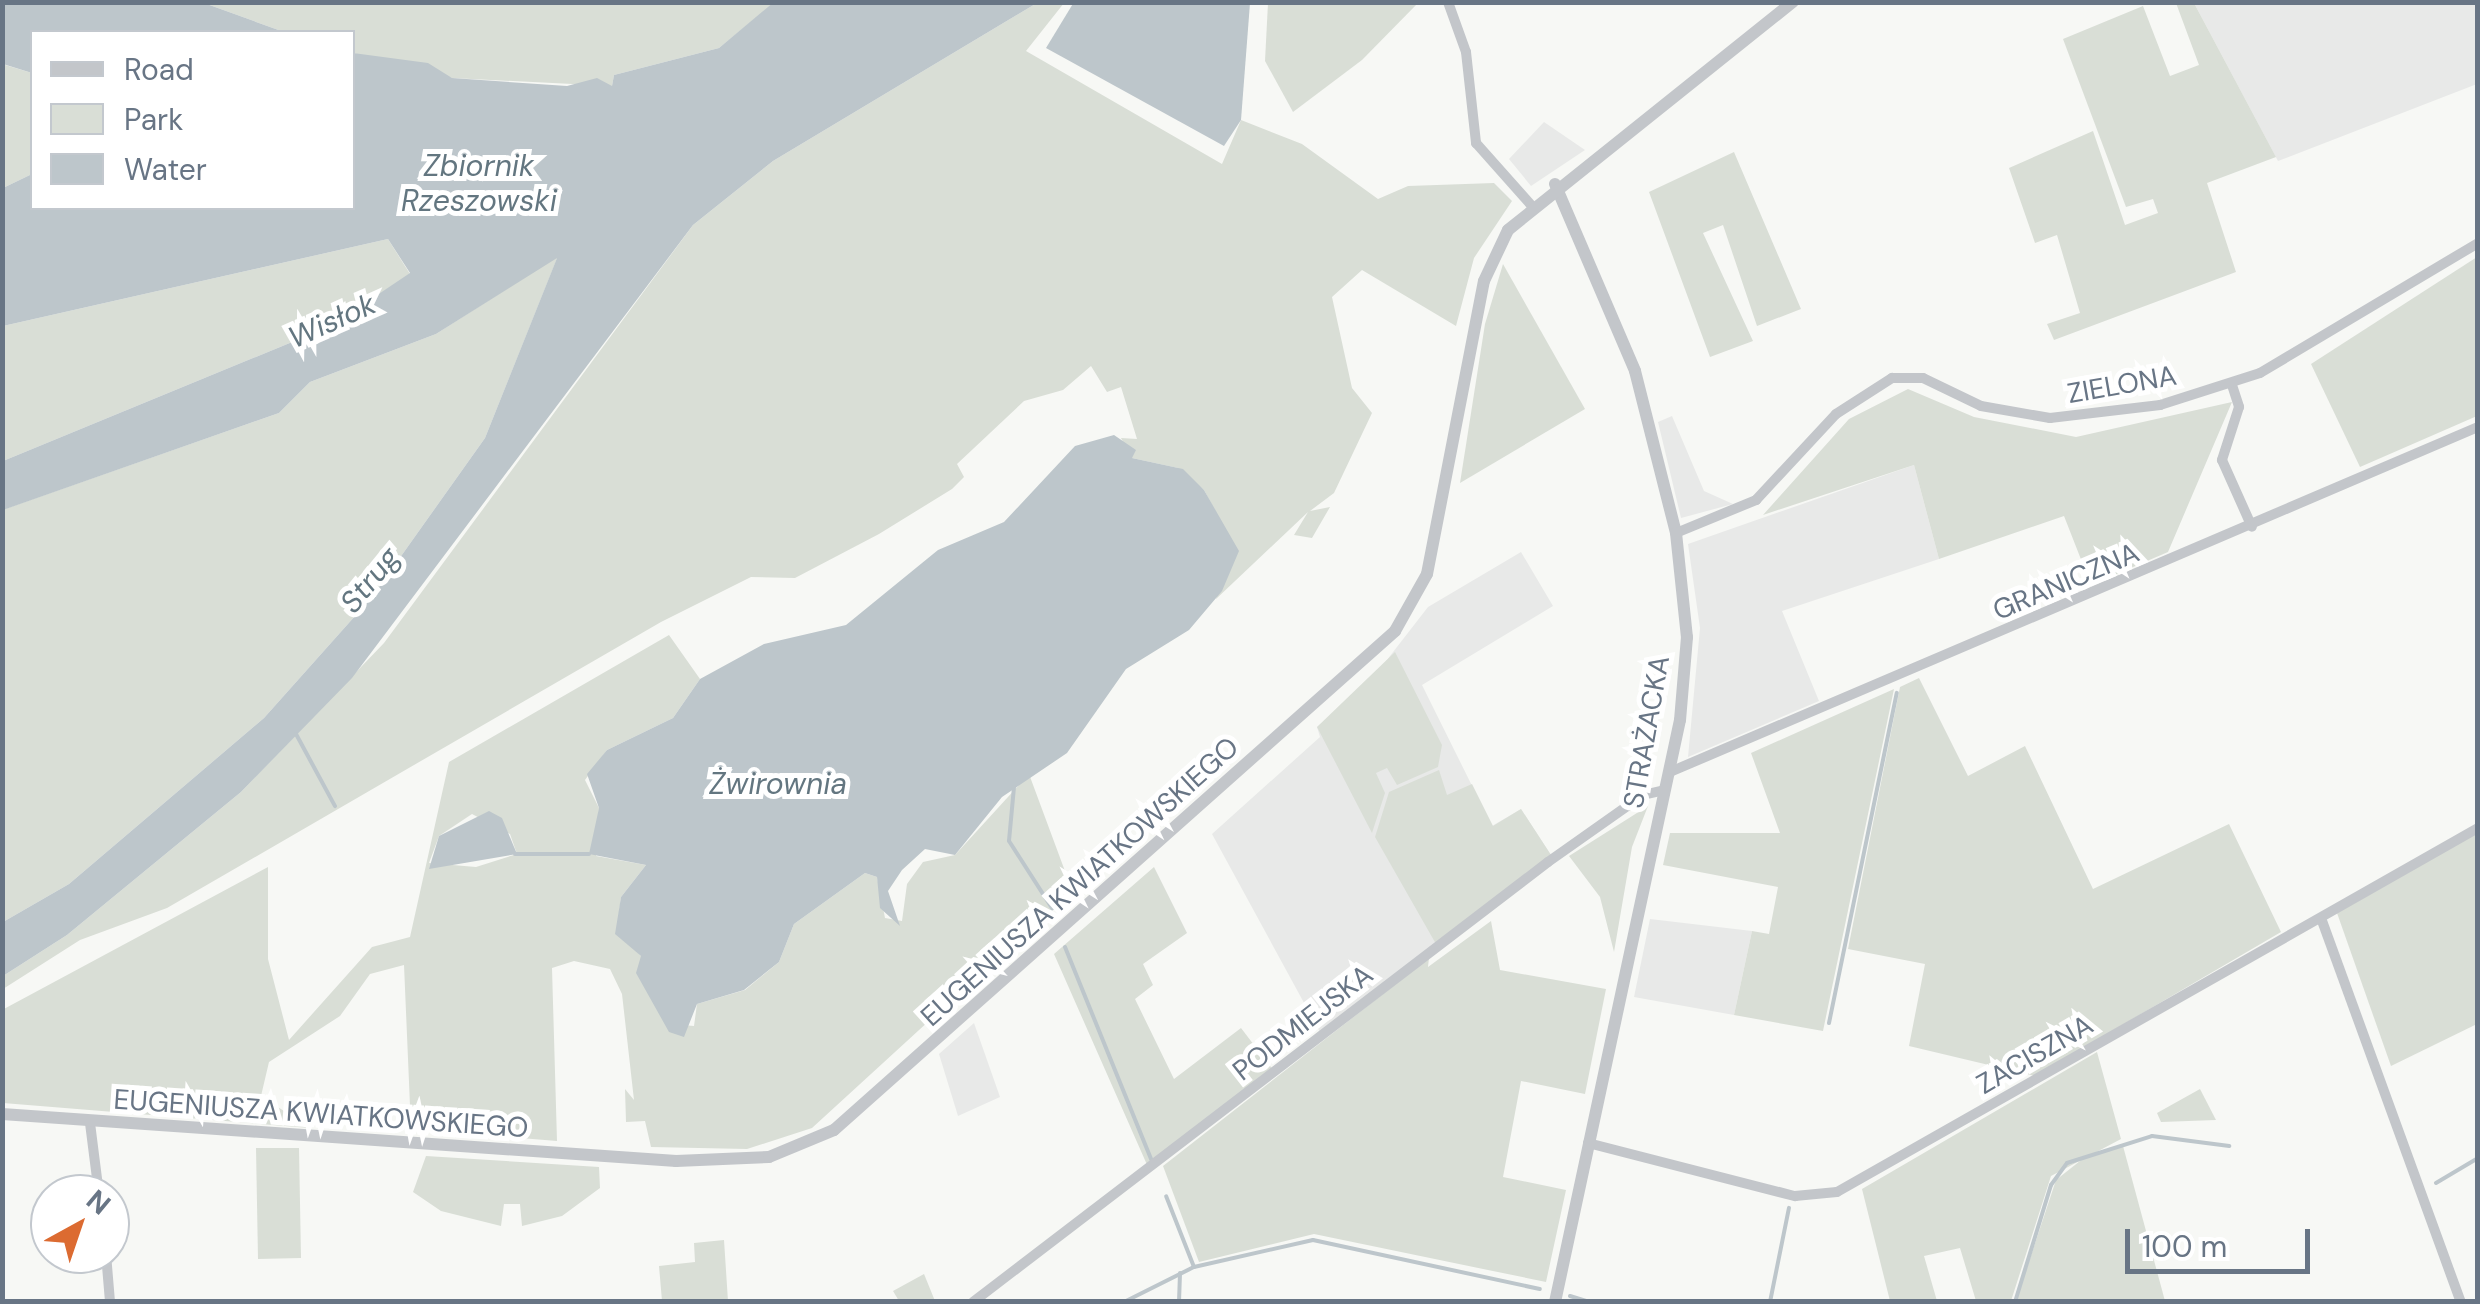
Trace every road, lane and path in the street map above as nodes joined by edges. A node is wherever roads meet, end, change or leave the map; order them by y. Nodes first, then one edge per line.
1 (1448, 2) edge
2 (1793, 2) edge
3 (1555, 184) junction
4 (1531, 204) junction
5 (2478, 243) edge
6 (2232, 385) junction
7 (2478, 427) edge
8 (2252, 526) junction
9 (1676, 532) junction
10 (1670, 772) junction
11 (1664, 790) junction
12 (2478, 828) edge
13 (2321, 918) junction
14 (2, 1114) edge
15 (90, 1123) junction
16 (1588, 1144) junction
17 (96, 1174) edge
18 (108, 1274) edge
19 (110, 1302) edge
20 (973, 1302) edge
21 (1555, 1302) edge
22 (2461, 1302) edge

1 - 4 street
2 - 3 street, EUGENIUSZA KWIATKOWSKIEGO
3 - 4 street, EUGENIUSZA KWIATKOWSKIEGO
3 - 9 street, STRAŻACKA
4 - 15 street, EUGENIUSZA KWIATKOWSKIEGO
5 - 6 street, ZIELONA
6 - 8 street
6 - 9 street, ZIELONA
7 - 8 street, GRANICZNA
8 - 10 street, GRANICZNA
9 - 10 street, STRAŻACKA
10 - 11 street, STRAŻACKA
11 - 16 street, STRAŻACKA
11 - 20 street, PODMIEJSKA
12 - 13 street, ZACISZNA
13 - 16 street, ZACISZNA
13 - 22 street
14 - 15 street, EUGENIUSZA KWIATKOWSKIEGO
15 - 17 street
16 - 21 street, STRAŻACKA
18 - 19 street

